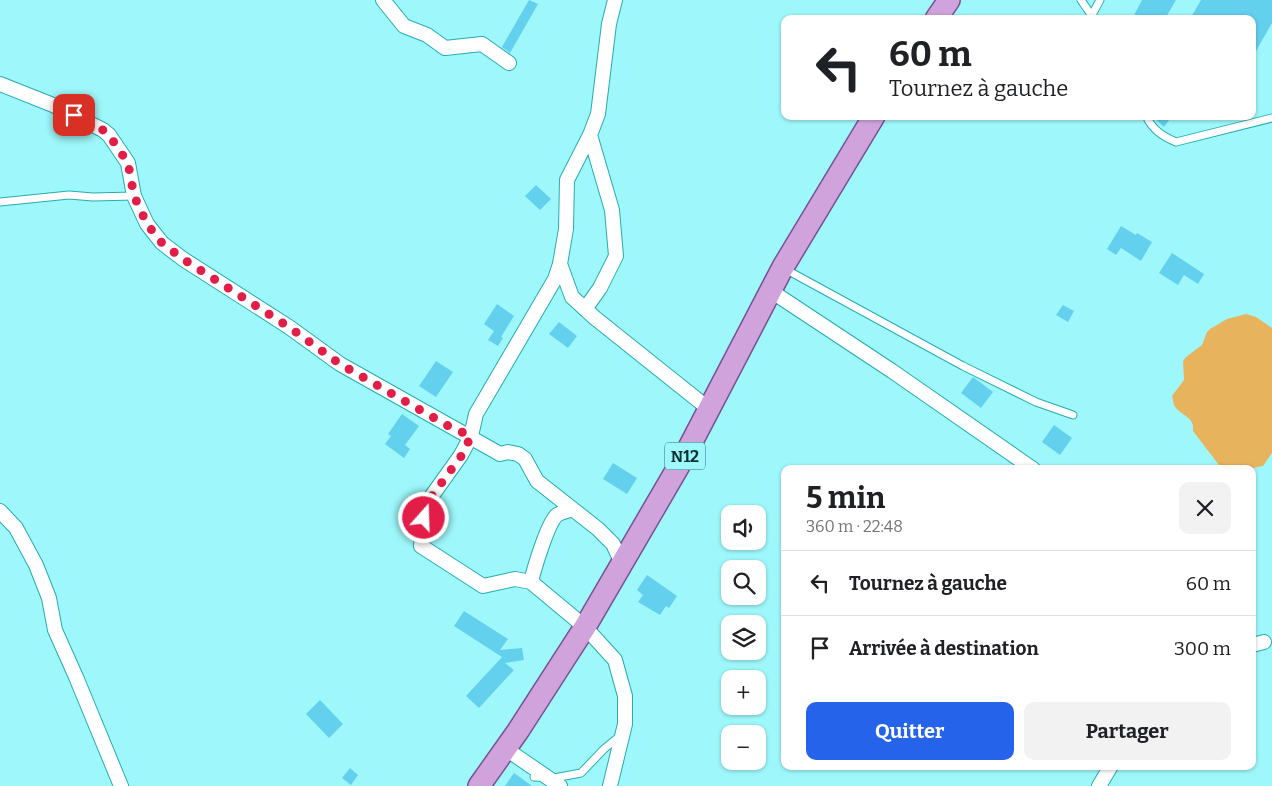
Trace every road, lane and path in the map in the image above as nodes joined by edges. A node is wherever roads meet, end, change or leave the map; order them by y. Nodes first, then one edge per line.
1 (383, 0) edge
2 (615, 0) edge
3 (949, 0) edge
4 (1081, 0) edge
5 (1100, 0) edge
6 (939, 15) edge
7 (1092, 15) edge
8 (1094, 15) edge
9 (509, 63) dead end
10 (0, 84) edge
11 (1272, 118) edge
12 (872, 120) edge
13 (1148, 120) edge
14 (590, 135) junction
15 (134, 196) junction
16 (0, 202) edge
17 (560, 264) junction
18 (783, 267) junction
19 (771, 291) junction
20 (585, 308) junction
21 (709, 409) junction
22 (1073, 415) dead end
23 (471, 436) junction
24 (1027, 465) edge
25 (572, 509) junction
26 (0, 511) edge
27 (622, 563) junction
28 (531, 582) junction
29 (585, 627) junction
30 (1256, 641) edge
31 (1256, 644) edge
32 (622, 734) junction
33 (506, 749) junction
34 (1109, 770) edge
35 (541, 777) junction
36 (121, 786) edge
37 (479, 786) edge
38 (560, 786) edge
39 (610, 786) edge
40 (1099, 786) edge

1 - 9 street
2 - 14 street
3 - 6 main road
4 - 7 lane
5 - 8 lane
10 - 15 street
11 - 13 lane
12 - 18 main road, N12
14 - 17 street
14 - 20 street
15 - 16 lane
15 - 23 street
17 - 20 street
17 - 23 street
18 - 19 main road, N12
18 - 22 lane
19 - 21 main road, N12
19 - 24 street
20 - 21 street
21 - 27 main road, N12
23 - 25 street
23 - 28 street
25 - 27 street
25 - 28 street
26 - 36 street
27 - 29 main road, N12
28 - 29 street
29 - 32 street
29 - 33 main road, N12
30 - 31 street
32 - 35 lane
32 - 39 street
33 - 35 street
33 - 37 main road, N12
34 - 40 street
35 - 38 street

